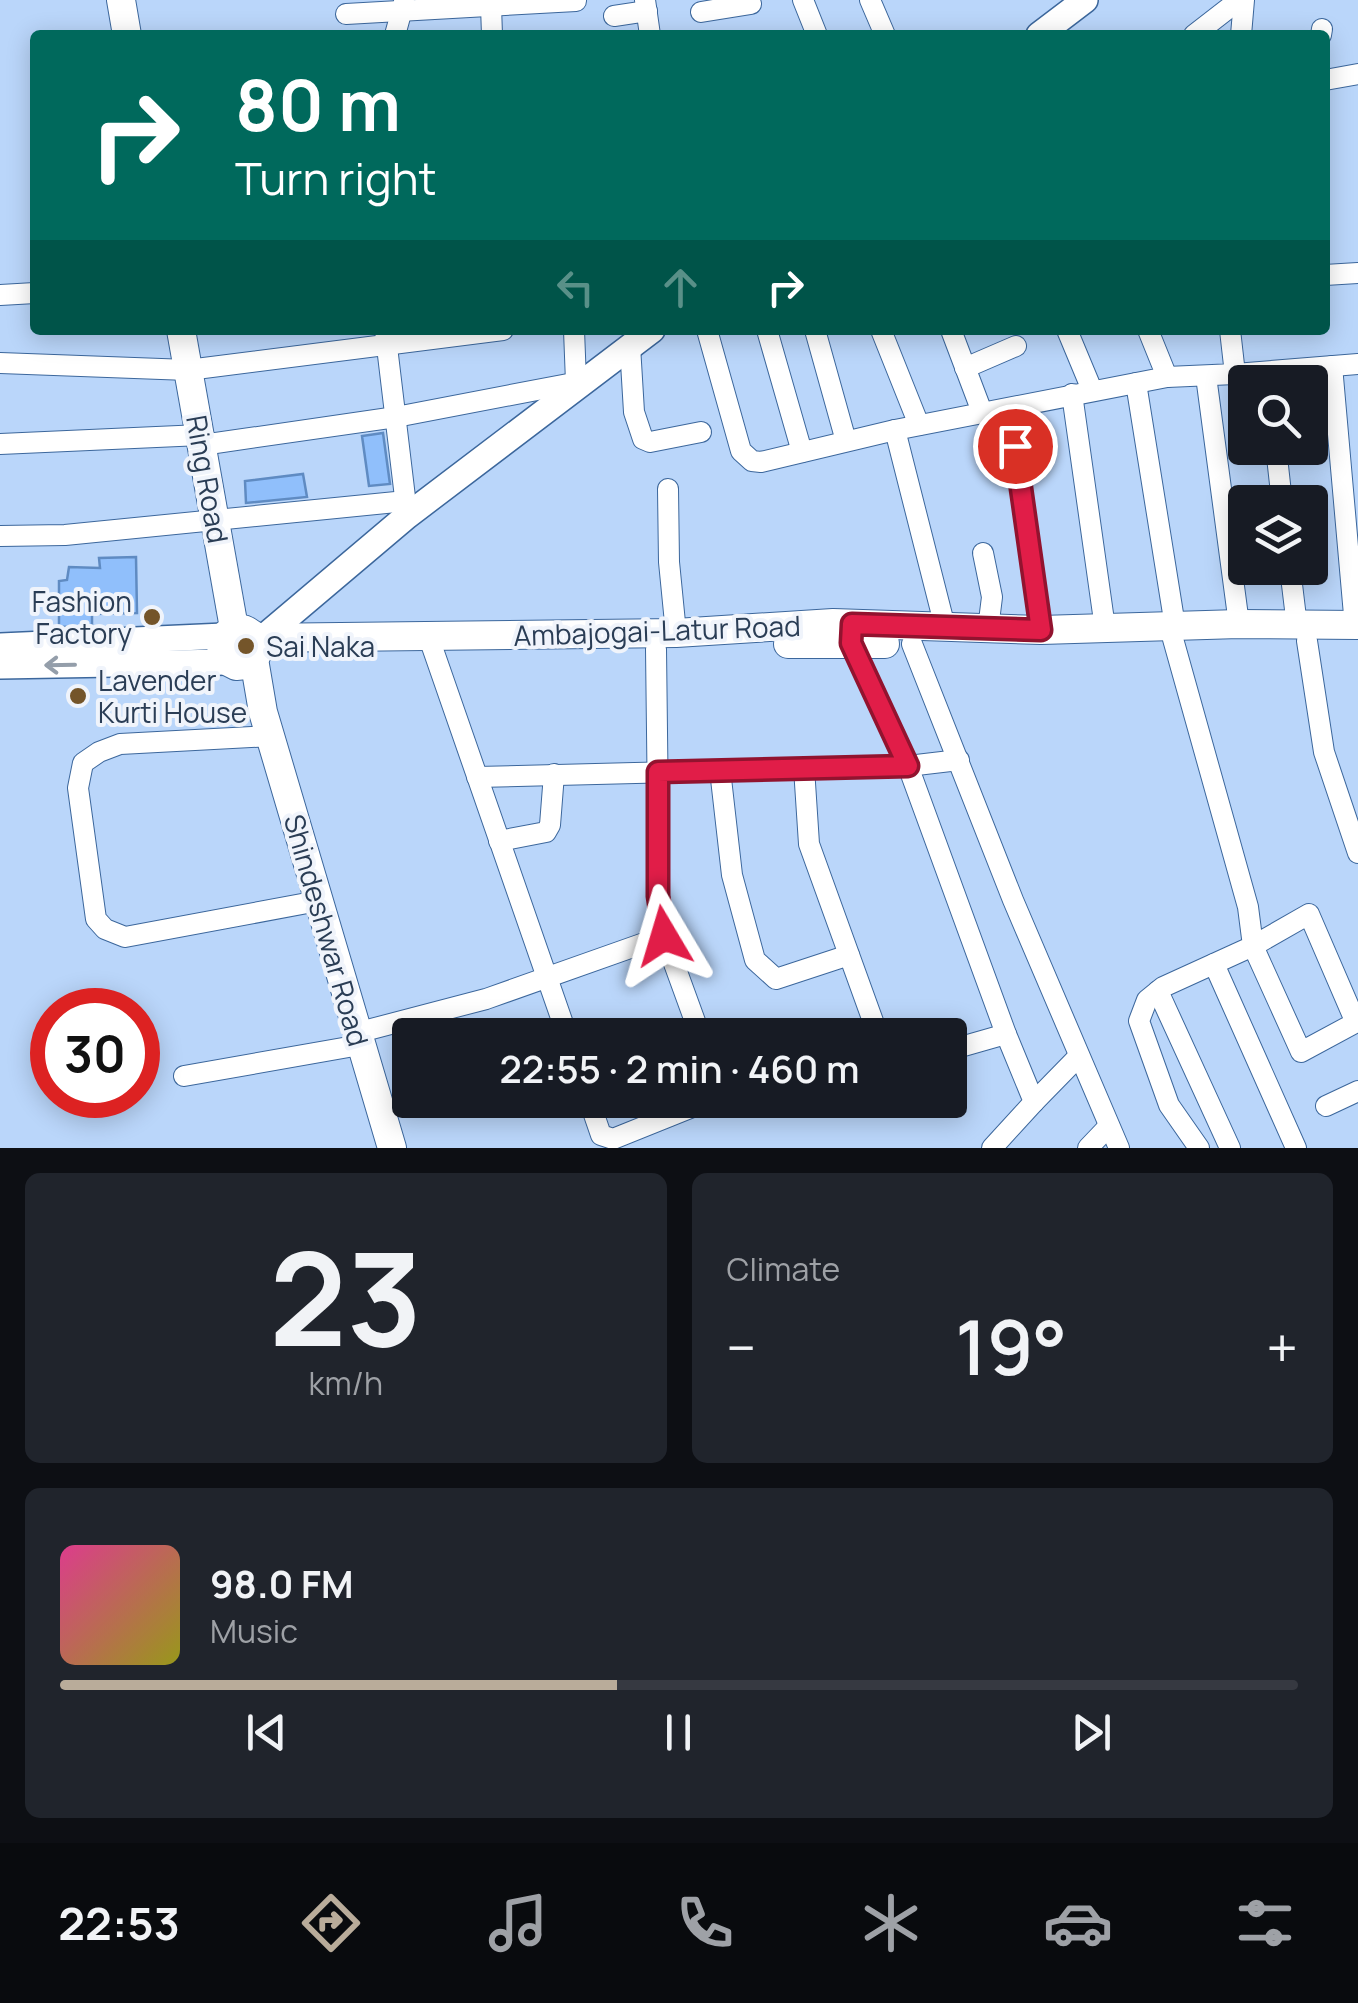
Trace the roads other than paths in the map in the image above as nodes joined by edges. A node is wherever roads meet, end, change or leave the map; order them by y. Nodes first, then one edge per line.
1 (121, 0) edge
2 (804, 0) edge
3 (870, 0) edge
4 (1241, 0) edge
5 (576, 2) edge
6 (751, 4) dead end
7 (403, 5) edge
8 (1069, 5) edge
9 (491, 6) junction
10 (646, 6) edge
11 (699, 6) edge
12 (346, 16) edge
13 (614, 16) dead end
14 (127, 30) edge
15 (397, 30) edge
16 (492, 30) edge
17 (706, 30) edge
18 (816, 30) edge
19 (882, 30) edge
20 (1044, 30) edge
21 (1201, 30) edge
22 (1241, 30) edge
23 (1358, 74) edge
24 (1330, 79) edge
25 (1358, 273) edge
26 (1330, 275) edge
27 (30, 293) edge
28 (0, 295) edge
29 (181, 335) edge
30 (430, 335) edge
31 (575, 335) edge
32 (707, 335) edge
33 (768, 335) edge
34 (816, 335) edge
35 (883, 335) edge
36 (953, 335) edge
37 (1068, 335) edge
38 (1150, 335) edge
39 (1231, 335) edge
40 (386, 338) edge
41 (624, 343) edge
42 (1016, 346) dead end
43 (0, 363) edge
44 (1358, 364) edge
45 (1234, 365) edge
46 (1332, 366) junction
47 (1328, 367) edge
48 (965, 368) junction
49 (188, 370) junction
50 (1228, 374) edge
51 (1206, 376) junction
52 (1166, 378) junction
53 (581, 381) junction
54 (1136, 383) junction
55 (1082, 392) junction
56 (1010, 409) junction
57 (982, 412) junction
58 (396, 418) junction
59 (919, 425) junction
60 (895, 430) junction
61 (701, 432) dead end
62 (202, 440) junction
63 (846, 442) junction
64 (0, 444) edge
65 (802, 452) junction
66 (1350, 477) edge
67 (668, 489) dead end
68 (407, 508) junction
69 (217, 519) junction
70 (0, 536) edge
71 (983, 553) dead end
72 (1293, 585) edge
73 (1239, 624) junction
74 (945, 627) junction
75 (1105, 628) junction
76 (988, 629) junction
77 (1041, 630) junction
78 (1357, 630) edge
79 (1174, 632) junction
80 (1302, 633) junction
81 (852, 634) junction
82 (666, 641) junction
83 (912, 644) junction
84 (0, 646) edge
85 (431, 646) junction
86 (244, 648) junction
87 (0, 666) edge
88 (267, 724) junction
89 (960, 760) junction
90 (908, 766) junction
91 (804, 768) junction
92 (720, 770) junction
93 (658, 772) junction
94 (554, 774) junction
95 (477, 776) junction
96 (1358, 788) edge
97 (1337, 796) junction
98 (499, 841) junction
99 (1358, 853) edge
100 (318, 901) junction
101 (664, 936) junction
102 (1253, 946) junction
103 (849, 955) junction
104 (1214, 964) junction
105 (548, 978) junction
106 (1158, 991) junction
107 (561, 1018) edge
108 (694, 1018) edge
109 (872, 1018) edge
110 (1356, 1030) edge
111 (1006, 1034) junction
112 (358, 1039) junction
113 (967, 1045) edge
114 (1079, 1056) junction
115 (184, 1076) dead end
116 (1358, 1091) edge
117 (1034, 1102) junction
118 (1326, 1106) dead end
119 (595, 1118) edge
120 (665, 1118) edge
121 (1109, 1126) junction
122 (392, 1148) edge
123 (992, 1148) edge
124 (1088, 1148) edge
125 (1119, 1148) edge
126 (1199, 1148) edge
127 (1230, 1148) edge
128 (1296, 1148) edge

1 - 14 highway
2 - 18 street
3 - 19 street
4 - 21 street
4 - 22 street
5 - 9 street
6 - 11 street
7 - 9 street
7 - 12 street
7 - 15 street
8 - 20 main road
9 - 16 street
10 - 13 street
11 - 17 street
23 - 24 street
25 - 26 street
27 - 28 street
29 - 49 highway, Ring Road
30 - 40 street
31 - 53 street
32 - 65 street
33 - 65 street
34 - 63 street
35 - 59 street
36 - 48 street
37 - 55 street
38 - 52 street
39 - 45 street
40 - 49 street
40 - 58 street
41 - 53 main road
41 - 61 street
42 - 48 street
43 - 49 street
44 - 46 street
46 - 47 street
46 - 66 street
48 - 57 street
49 - 62 highway, Ring Road
50 - 51 street
51 - 52 street
51 - 73 street
52 - 54 street
53 - 58 street
53 - 68 main road
54 - 55 street
54 - 79 street
55 - 56 street
55 - 75 street
56 - 57 street
56 - 77 street
57 - 59 street
58 - 62 street
58 - 68 street
59 - 60 street
60 - 63 street
60 - 74 street
62 - 64 street
62 - 69 highway, Ring Road
63 - 65 street
66 - 78 street
67 - 82 street
68 - 69 street
68 - 86 main road
69 - 70 street
69 - 86 highway, Ring Road
71 - 76 street
72 - 80 street
73 - 79 highway, Ambajogai-Latur Road
73 - 80 highway, Ambajogai-Latur Road
74 - 76 highway, Ambajogai-Latur Road
74 - 81 highway, Ambajogai-Latur Road
75 - 77 highway, Ambajogai-Latur Road
75 - 79 highway, Ambajogai-Latur Road
76 - 77 highway, Ambajogai-Latur Road
78 - 80 highway, Ambajogai-Latur Road
79 - 80 highway
79 - 83 highway
79 - 102 street
80 - 97 street
81 - 82 highway, Ambajogai-Latur Road
81 - 83 highway
81 - 90 street
82 - 85 highway, Ambajogai-Latur Road
82 - 93 street
83 - 89 street
84 - 86 main road, Ambajogai-Latur Road
85 - 86 highway, Ambajogai-Latur Road
85 - 95 street
86 -> 87 main road, Ambajogai-Latur Road
86 - 88 highway, Shindeshwar Road
88 - 100 highway, Shindeshwar Road
88 - 100 street
89 - 90 street
89 - 114 street
90 - 91 street
90 - 111 street
91 - 92 street
91 - 103 street
92 - 93 street
92 - 103 street
93 - 94 street
93 - 101 street
94 - 95 street
94 - 98 street
95 - 98 street
96 - 97 street
97 - 99 street
98 - 105 street
100 - 112 highway, Shindeshwar Road
101 - 105 street
101 - 108 street
102 - 104 street
102 - 110 street
102 - 110 street
103 - 109 street
104 - 106 street
104 - 128 street
105 - 107 street
105 - 112 street
106 - 126 street
106 - 127 street
111 - 113 street
111 - 117 street
112 - 115 street
112 - 122 highway, Shindeshwar Road
114 - 117 street
114 - 121 street
116 - 118 street
117 - 123 street
119 - 120 street
121 - 124 street
121 - 125 street

